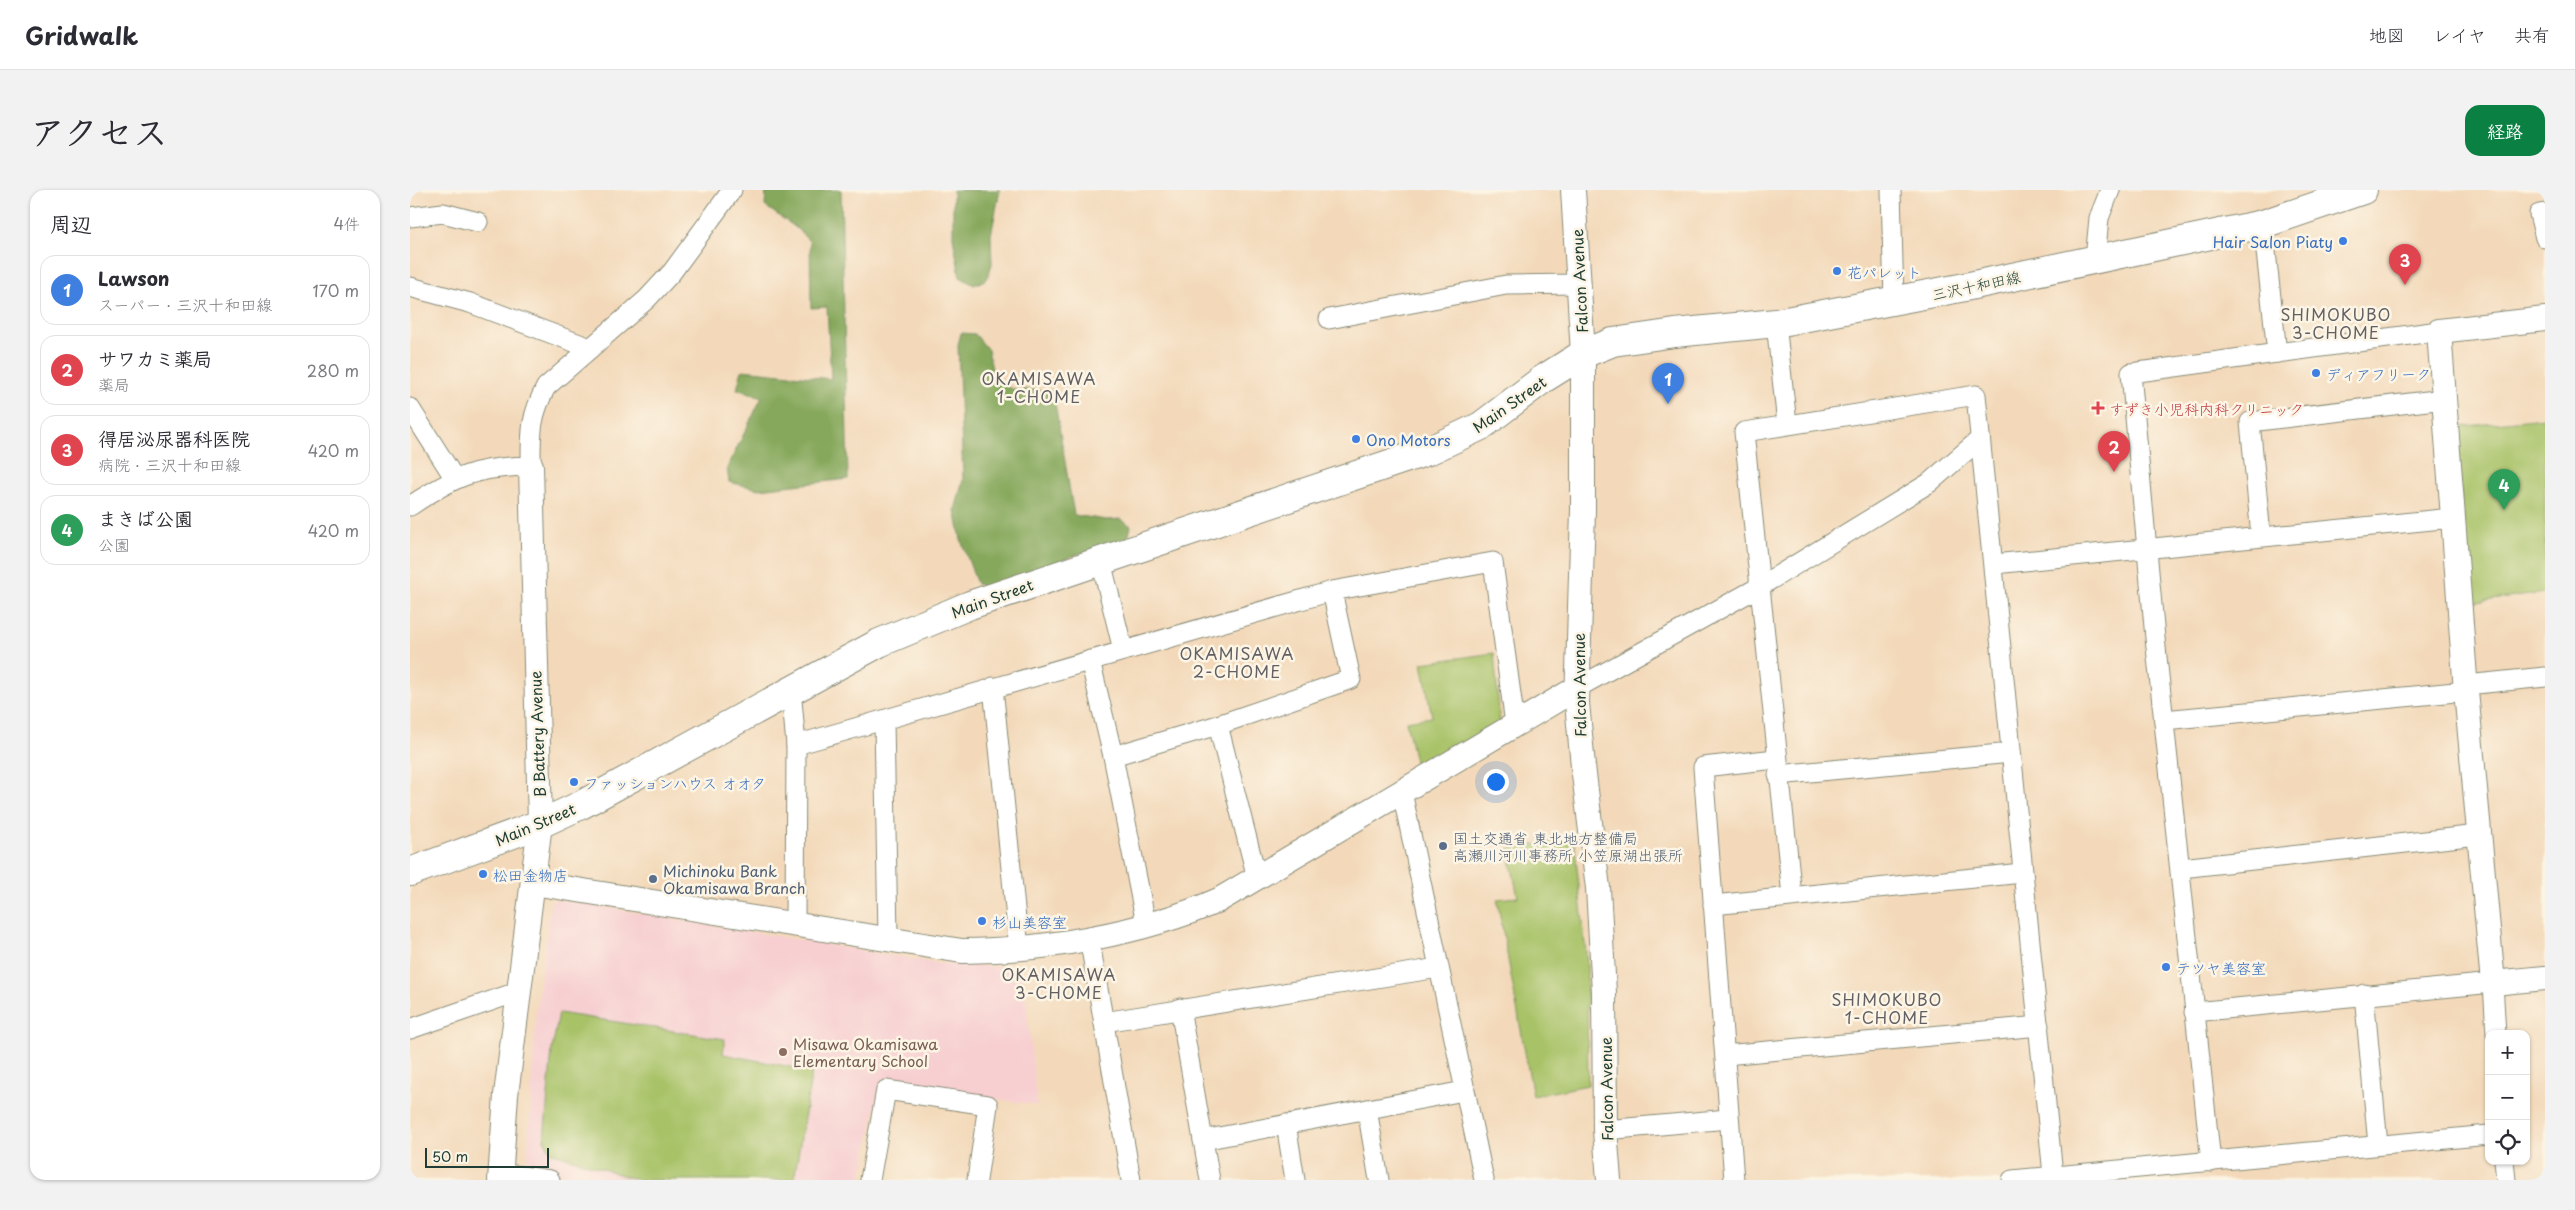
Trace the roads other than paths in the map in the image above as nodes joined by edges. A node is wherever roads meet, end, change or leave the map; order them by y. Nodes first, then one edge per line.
1 (732, 190) edge
2 (1573, 190) edge
3 (1891, 190) edge
4 (2110, 190) edge
5 (2363, 190) edge
6 (2545, 213) edge
7 (410, 217) edge
8 (478, 222) dead end
9 (2263, 224) junction
10 (2545, 238) edge
11 (2095, 260) junction
12 (1580, 284) junction
13 (410, 287) edge
14 (1894, 301) junction
15 (1329, 319) dead end
16 (2545, 319) edge
17 (1776, 323) junction
18 (2439, 331) junction
19 (590, 348) junction
20 (2277, 353) junction
21 (1584, 354) junction
22 (2444, 399) junction
23 (410, 408) edge
24 (1787, 424) junction
25 (1979, 440) junction
26 (531, 466) junction
27 (455, 479) junction
28 (410, 506) edge
29 (2452, 518) junction
30 (2261, 536) junction
31 (2148, 548) junction
32 (1101, 561) junction
33 (1994, 564) junction
34 (1759, 587) junction
35 (1332, 591) junction
36 (1124, 650) junction
37 (1090, 660) junction
38 (2545, 677) edge
39 (993, 687) junction
40 (1577, 688) junction
41 (2466, 688) junction
42 (791, 689) junction
43 (2164, 720) junction
44 (884, 721) junction
45 (1515, 724) junction
46 (1218, 725) junction
47 (796, 745) junction
48 (2011, 753) junction
49 (1113, 756) junction
50 (1777, 767) junction
51 (1402, 792) junction
52 (540, 824) junction
53 (2478, 835) junction
54 (2181, 868) junction
55 (410, 872) edge
56 (2022, 873) junction
57 (1257, 878) junction
58 (533, 883) junction
59 (1792, 896) junction
60 (1713, 906) junction
61 (795, 923) junction
62 (1146, 924) junction
63 (888, 937) junction
64 (1089, 937) junction
65 (1019, 949) junction
66 (1438, 968) junction
67 (2545, 978) edge
68 (2493, 983) junction
69 (520, 991) junction
70 (2364, 994) junction
71 (1180, 1008) junction
72 (2194, 1012) junction
73 (1104, 1022) junction
74 (2038, 1026) junction
75 (410, 1029) edge
76 (2496, 1030) edge
77 (1725, 1055) junction
78 (1464, 1091) junction
79 (1367, 1110) junction
80 (1728, 1119) junction
81 (1286, 1124) junction
82 (1605, 1130) junction
83 (2485, 1135) edge
84 (1204, 1140) junction
85 (2378, 1145) junction
86 (2211, 1162) junction
87 (2504, 1165) edge
88 (2053, 1176) junction
89 (499, 1180) edge
90 (550, 1180) edge
91 (870, 1180) edge
92 (977, 1180) edge
93 (1131, 1180) edge
94 (1210, 1180) edge
95 (1295, 1180) edge
96 (1379, 1180) edge
97 (1484, 1180) edge
98 (1609, 1180) edge
99 (1734, 1180) edge
100 (2012, 1180) edge
101 (2506, 1180) edge

1 - 19 street
2 - 12 street, Falcon Avenue
3 - 14 street
4 - 11 street
5 - 9 main road, 三沢十和田線
6 - 10 street
7 - 8 street
9 - 11 main road, 三沢十和田線
9 - 20 street
11 - 14 main road, 三沢十和田線
12 - 15 street
12 - 21 street, Falcon Avenue
13 - 19 street
14 - 17 main road, 三沢十和田線
16 - 18 street
17 - 21 main road, 三沢十和田線
17 - 24 street
18 - 20 street
18 - 22 street
19 - 26 street
20 - 31 street
21 - 32 main road, Main Street
21 - 40 street, Falcon Avenue
22 - 29 street
22 - 30 street
23 - 27 street
24 - 25 street
24 - 34 street
25 - 33 street
25 - 34 street
26 - 27 street
26 - 52 street, B Battery Avenue
27 - 28 street
29 - 30 street
29 - 41 street
30 - 31 street
31 - 33 street
31 - 43 street
32 - 36 street
32 - 42 main road, Main Street
33 - 48 street
34 - 40 street
34 - 50 street
35 - 36 street
35 - 45 street
35 - 46 street
36 - 37 street
37 - 39 street
37 - 49 street
38 - 41 street
39 - 44 street
39 - 65 street
40 - 45 street
40 - 82 street, Falcon Avenue
41 - 43 street
41 - 53 street
42 - 47 street
42 - 52 main road, Main Street
43 - 54 street
44 - 47 street
44 - 63 street
45 - 51 street
46 - 49 street
46 - 57 street
47 - 61 street
48 - 50 street
48 - 56 street
49 - 62 street
50 - 59 street
50 - 60 street
51 - 57 street
51 - 66 street
52 - 55 main road, Main Street
52 - 58 street, B Battery Avenue
53 - 54 street
53 - 68 street
54 - 72 street
56 - 59 street
56 - 74 street
57 - 62 street
58 - 61 street
58 - 69 street, B Battery Avenue
59 - 60 street
60 - 77 street
61 - 63 street
62 - 64 street
63 - 65 street
64 - 65 street
64 - 73 street
66 - 71 street
66 - 78 street
67 - 68 street
68 - 70 street
68 - 76 street
69 - 75 street
69 - 89 street, B Battery Avenue
70 - 72 street
70 - 85 street
71 - 73 street
71 - 84 street
72 - 86 street
73 - 93 street
74 - 77 street
74 - 88 street
77 - 80 street
78 - 79 street
78 - 97 street
79 - 81 street
79 - 96 street
80 - 82 street
80 - 99 street
81 - 84 street
81 - 95 street
82 - 98 street, Falcon Avenue
83 - 85 street
84 - 94 street
85 - 86 street
86 - 88 street
87 - 101 street
88 - 100 street
89 - 90 street
91 - 92 street

